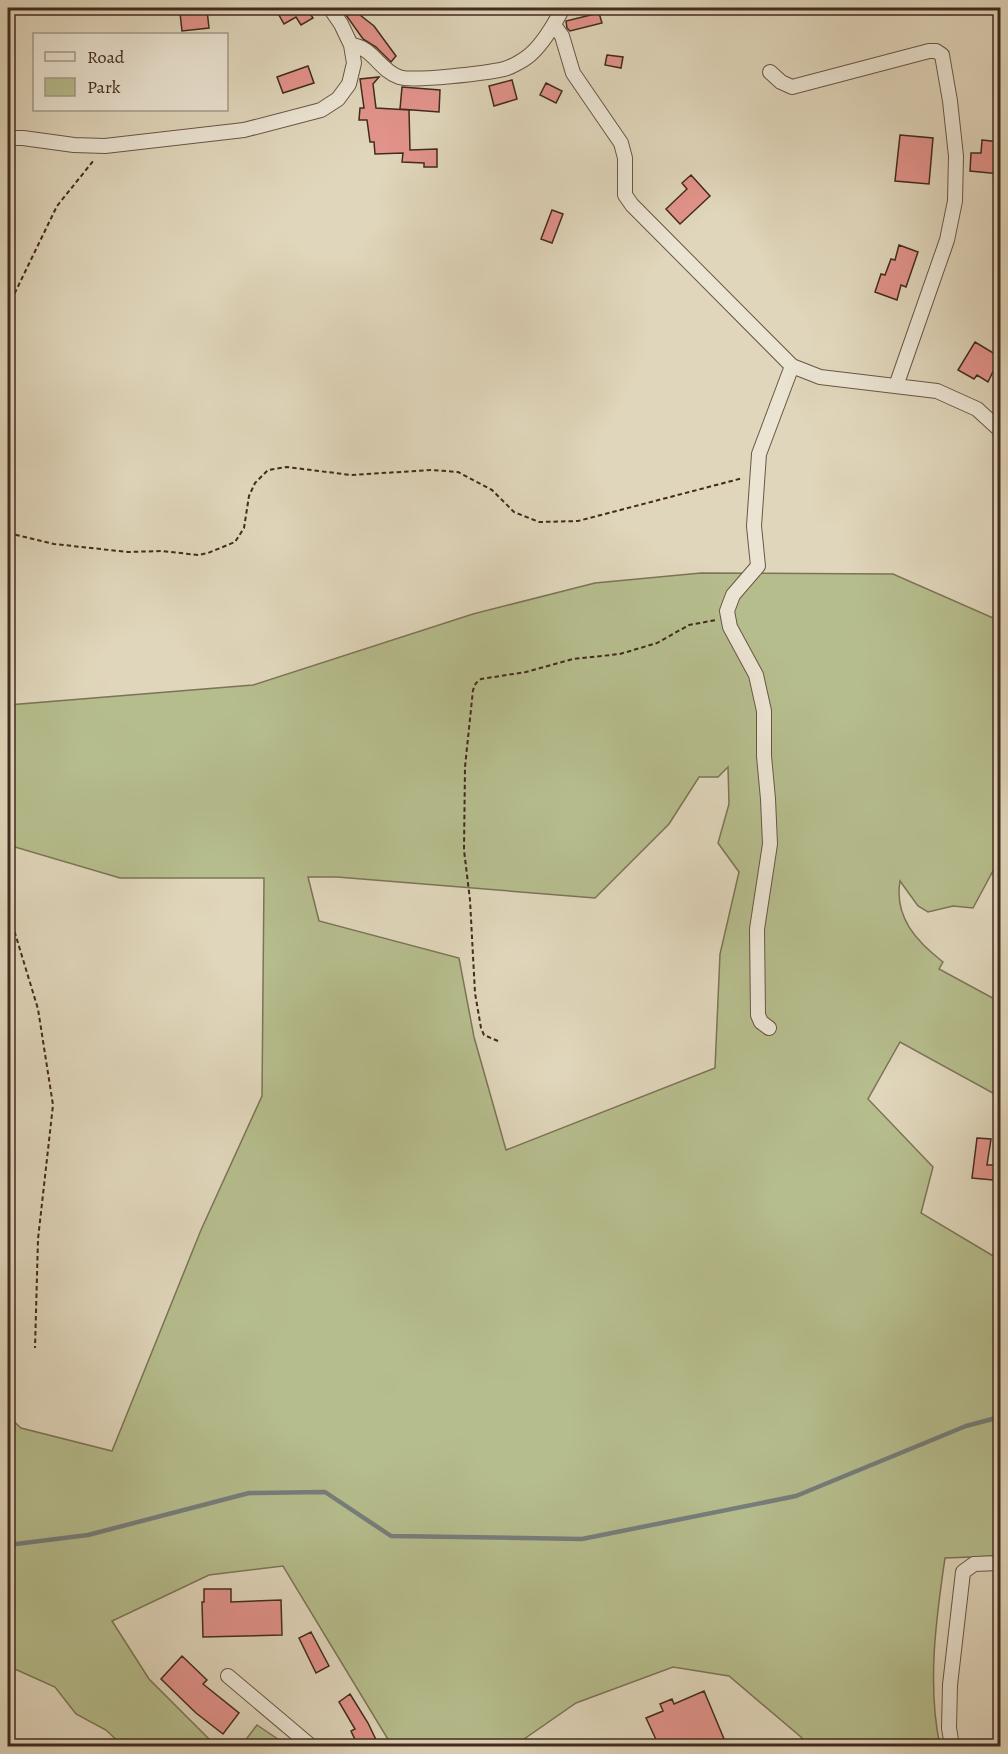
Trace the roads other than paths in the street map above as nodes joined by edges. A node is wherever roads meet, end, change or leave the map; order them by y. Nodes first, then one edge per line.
1 (330, 8) edge
2 (563, 8) edge
3 (554, 25) junction
4 (351, 45) junction
5 (770, 72) dead end
6 (8, 138) edge
7 (792, 366) junction
8 (896, 386) junction
9 (1000, 430) edge
10 (769, 1028) dead end
11 (1000, 1563) edge
12 (228, 1676) dead end
13 (311, 1746) edge
14 (952, 1746) edge

1 - 4 street
2 - 3 street
3 - 4 street
3 - 7 street
4 - 6 street
5 - 8 street
7 - 8 street
7 - 10 street
8 - 9 street
11 - 14 street
12 - 13 street

